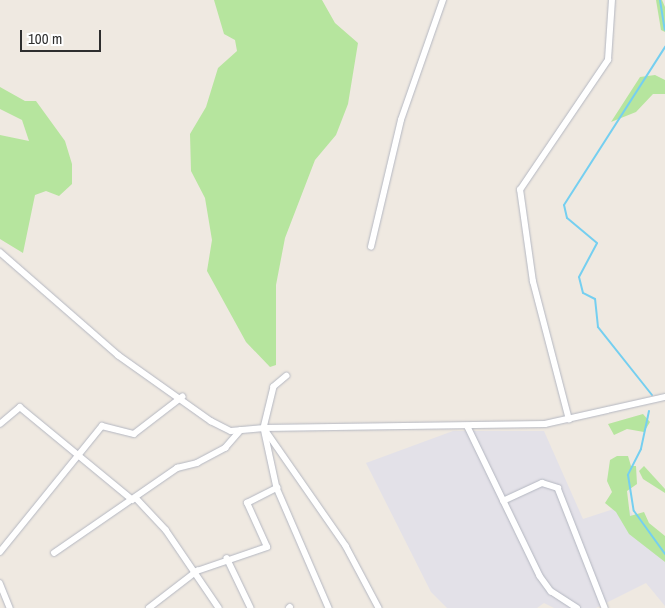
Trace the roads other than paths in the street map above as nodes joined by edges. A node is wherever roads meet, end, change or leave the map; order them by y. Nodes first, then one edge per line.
1 (443, 0) edge
2 (612, 0) edge
3 (371, 247) dead end
4 (0, 252) edge
5 (287, 376) dead end
6 (182, 397) junction
7 (665, 397) edge
8 (569, 420) junction
9 (0, 424) edge
10 (468, 427) junction
11 (264, 428) junction
12 (240, 431) junction
13 (79, 458) junction
14 (277, 488) junction
15 (134, 499) junction
16 (503, 501) junction
17 (0, 552) edge
18 (54, 552) dead end
19 (227, 558) junction
20 (197, 571) junction
21 (0, 583) edge
22 (10, 608) edge
23 (149, 608) edge
24 (219, 608) edge
25 (252, 608) edge
26 (329, 608) edge
27 (379, 608) edge
28 (578, 608) edge
29 (605, 608) edge

1 - 3 street
2 - 8 street
4 - 6 street
5 - 11 street
6 - 12 street
6 - 13 street
7 - 8 street
8 - 10 street
9 - 13 street
10 - 11 street
10 - 16 street
11 - 12 street
11 - 14 street
11 - 27 street
12 - 15 street
13 - 15 street
13 - 17 street
14 - 19 street
14 - 26 street
15 - 18 street
15 - 20 street
16 - 28 street
16 - 29 street
19 - 20 street
19 - 25 street
20 - 23 street
20 - 24 street
21 - 22 street

